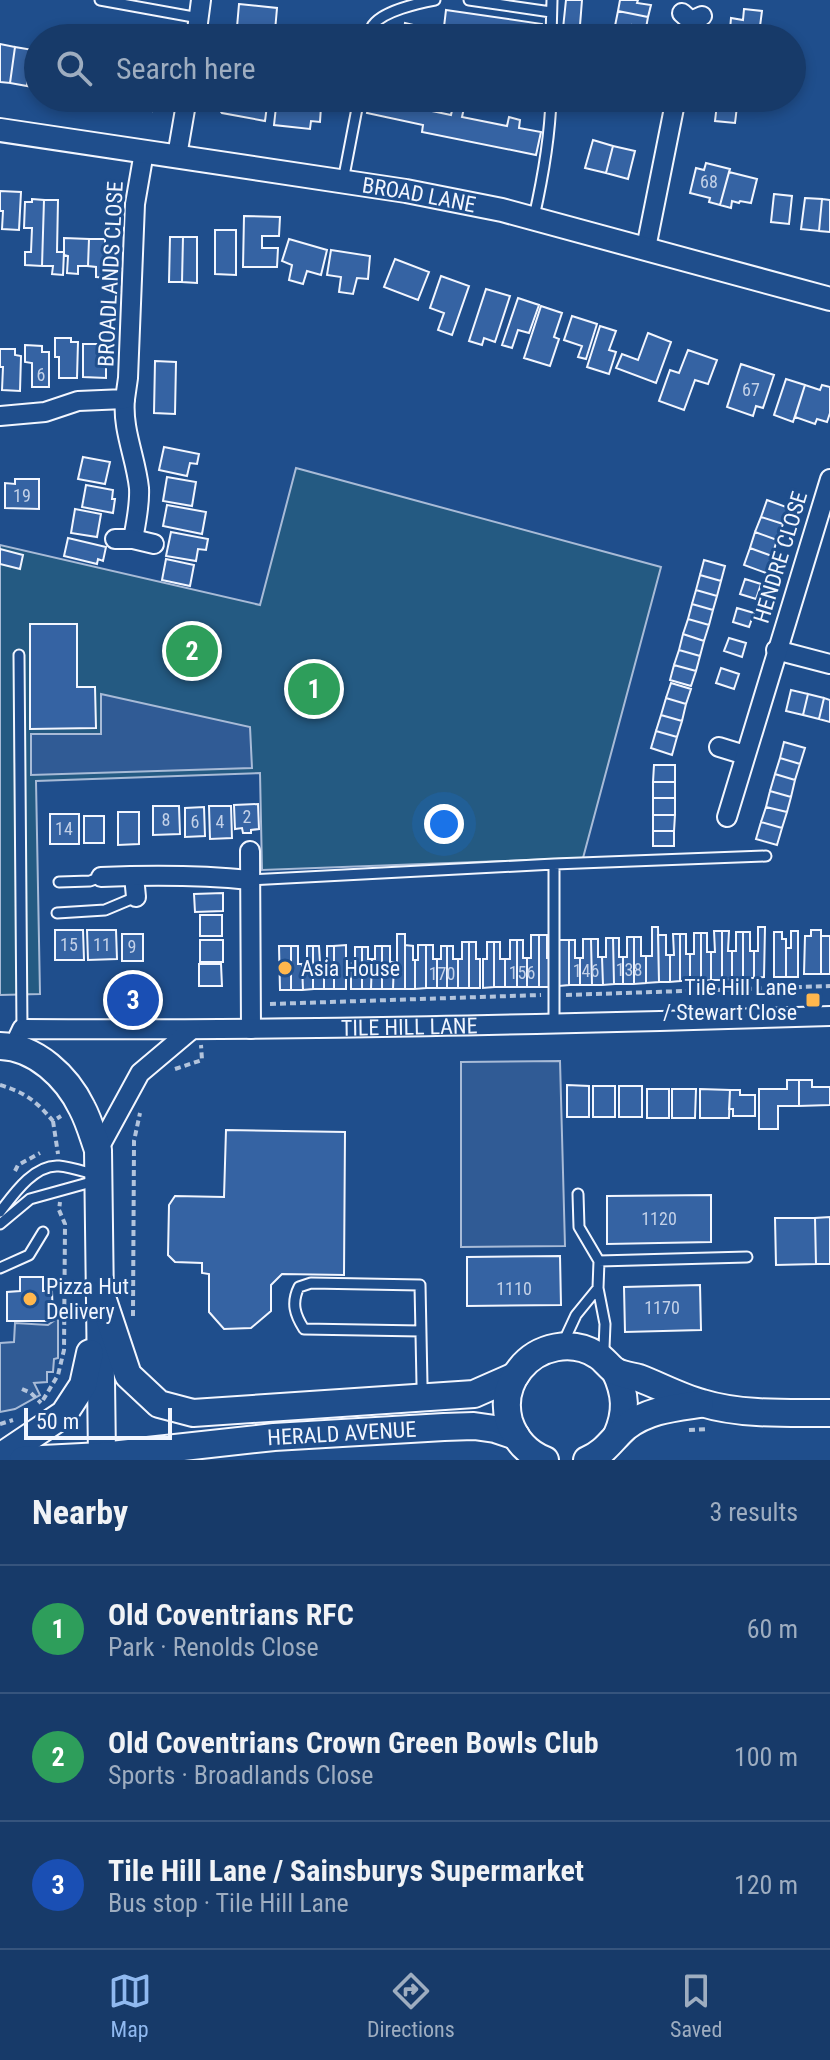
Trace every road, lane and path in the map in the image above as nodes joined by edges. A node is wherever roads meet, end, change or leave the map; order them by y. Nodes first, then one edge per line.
1 (100, 0) edge
2 (435, 0) edge
3 (469, 0) edge
4 (552, 0) edge
5 (200, 9) edge
6 (551, 12) junction
7 (373, 24) edge
8 (551, 24) edge
9 (185, 112) edge
10 (356, 112) edge
11 (550, 112) edge
12 (673, 112) edge
13 (0, 130) edge
14 (144, 152) junction
15 (177, 156) junction
16 (343, 182) junction
17 (534, 218) junction
18 (646, 248) junction
19 (830, 299) edge
20 (125, 399) junction
21 (0, 416) edge
22 (830, 479) edge
23 (154, 544) dead end
24 (776, 650) junction
25 (19, 655) dead end
26 (830, 664) edge
27 (719, 747) dead end
28 (745, 755) junction
29 (727, 817) dead end
30 (250, 851) dead end
31 (766, 856) dead end
32 (554, 864) junction
33 (134, 876) junction
34 (101, 877) joint
35 (250, 880) junction
36 (59, 882) dead end
37 (136, 897) joint
38 (57, 913) dead end
39 (830, 986) edge
40 (554, 995) junction
41 (251, 1007) junction
42 (830, 1016) edge
43 (554, 1025) junction
44 (251, 1029) junction
45 (191, 1030) junction
46 (9, 1042) edge
47 (141, 1107) dead end
48 (53, 1121) dead end
49 (59, 1166) junction
50 (98, 1168) junction
51 (60, 1189) junction
52 (578, 1194) dead end
53 (0, 1212) edge
54 (0, 1224) edge
55 (43, 1232) dead end
56 (747, 1257) dead end
57 (599, 1261) junction
58 (0, 1268) edge
59 (598, 1288) junction
60 (101, 1294) junction
61 (133, 1322) dead end
62 (421, 1331) junction
63 (562, 1346) junction
64 (612, 1367) junction
65 (515, 1376) junction
66 (22, 1389) dead end
67 (424, 1398) junction
68 (41, 1403) junction
69 (703, 1404) junction
70 (35, 1408) dead end
71 (830, 1413) edge
72 (14, 1420) dead end
73 (0, 1424) edge
74 (712, 1429) dead end
75 (682, 1431) dead end
76 (516, 1436) junction
77 (209, 1443) junction
78 (602, 1452) edge
79 (0, 1457) edge
80 (102, 1458) edge
81 (23, 1460) edge
82 (173, 1460) edge
83 (545, 1460) edge

1 - 5 lane
2 - 7 lane
3 - 6 lane
4 - 6 lane
6 - 8 lane
9 - 15 street
10 - 16 lane
11 - 17 lane
12 - 18 street
13 - 14 street, BROAD LANE
14 - 15 street, BROAD LANE
14 - 20 street, BROADLANDS CLOSE
15 - 16 street, BROAD LANE
16 - 17 street, BROAD LANE
17 - 18 street, BROAD LANE
18 - 19 street, BROAD LANE
20 - 21 street, BROADLANDS CLOSE
20 - 23 street, BROADLANDS CLOSE
22 - 24 street, HENDRE CLOSE
24 - 26 street, HENDRE CLOSE
24 - 28 street, HENDRE CLOSE
25 - 46 lane
27 - 28 street
28 - 29 street, HENDRE CLOSE
30 - 35 street
31 - 32 lane
32 - 35 lane
32 - 40 lane
33 - 34 street
33 - 35 street
33 - 37 street
34 - 36 lane
35 - 41 street
37 - 38 lane
39 - 40 path
40 - 41 path
40 - 43 lane
41 - 44 street
42 - 43 street, TILE HILL LANE
43 - 44 street, TILE HILL LANE
44 - 45 street, TILE HILL LANE
45 - 46 street, TILE HILL LANE
45 - 50 street
46 - 50 main road
47 - 61 path
48 - 49 path
49 - 50 lane
49 - 53 lane
50 - 51 lane
50 - 60 main road
51 - 54 lane
51 - 68 path
52 - 57 lane
55 - 58 lane
56 - 57 lane
57 - 59 lane
59 - 63 lane
59 - 64 lane
60 - 67 main road, HERALD AVENUE
60 - 79 main road
60 - 80 main road
62 - 62 lane
62 - 67 lane
63 - 64 main road
63 - 65 main road, HERALD AVENUE
64 - 69 main road
64 - 78 main road
65 - 67 main road, HERALD AVENUE
65 - 76 main road
66 - 68 path
68 - 70 path
69 - 71 main road
69 - 78 main road
72 - 73 path
74 - 75 path
76 - 77 main road, HERALD AVENUE
76 - 83 main road, HERALD AVENUE
77 - 80 main road, HERALD AVENUE
77 - 82 lane
80 - 81 main road, HERALD AVENUE

